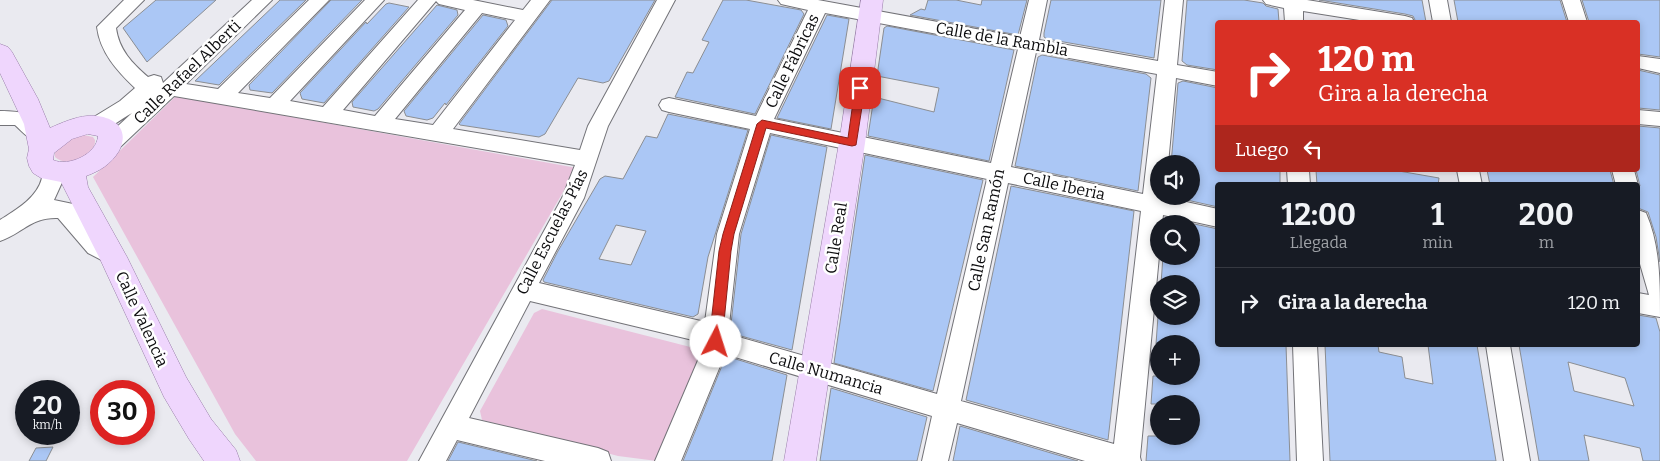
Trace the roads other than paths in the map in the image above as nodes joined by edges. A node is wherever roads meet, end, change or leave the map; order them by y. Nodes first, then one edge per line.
1 (135, 0) edge
2 (243, 0) edge
3 (263, 0) edge
4 (320, 0) edge
5 (375, 0) edge
6 (428, 0) edge
7 (445, 0) edge
8 (541, 0) edge
9 (666, 0) edge
10 (787, 0) edge
11 (1038, 0) edge
12 (1174, 0) edge
13 (1272, 0) edge
14 (1438, 0) edge
15 (1571, 0) edge
16 (1293, 2) edge
17 (477, 6) junction
18 (819, 6) junction
19 (871, 7) edge
20 (528, 17) junction
21 (1294, 20) edge
22 (1394, 20) edge
23 (1442, 20) edge
24 (1577, 20) edge
25 (1028, 44) junction
26 (0, 52) edge
27 (1640, 62) edge
28 (1660, 66) edge
29 (1166, 69) junction
30 (1215, 77) edge
31 (12, 85) edge
32 (148, 88) junction
33 (169, 88) junction
34 (222, 97) junction
35 (669, 105) dead end
36 (274, 106) junction
37 (328, 114) junction
38 (0, 116) edge
39 (1640, 118) edge
40 (1660, 119) edge
41 (380, 123) junction
42 (762, 124) junction
43 (93, 132) junction
44 (438, 133) junction
45 (852, 143) junction
46 (48, 149) junction
47 (1157, 155) edge
48 (588, 158) junction
49 (998, 173) junction
50 (1150, 204) edge
51 (1152, 205) edge
52 (1157, 205) edge
53 (1215, 217) edge
54 (20, 218) junction
55 (1640, 226) edge
56 (0, 232) edge
57 (113, 257) junction
58 (523, 289) junction
59 (1660, 294) edge
60 (1640, 303) edge
61 (1660, 307) edge
62 (716, 342) junction
63 (1305, 347) edge
64 (1498, 347) edge
65 (814, 371) junction
66 (947, 407) junction
67 (450, 426) junction
68 (224, 461) edge
69 (432, 461) edge
70 (598, 461) edge
71 (668, 461) edge
72 (800, 461) edge
73 (935, 461) edge
74 (1127, 461) edge
75 (1310, 461) edge
76 (1517, 461) edge

1 - 32 street
2 - 32 street, Calle Rafael Alberti
3 - 33 street, Calle Rafael Alberti
4 - 34 street
5 - 36 street
6 - 37 street
7 - 17 street
8 - 20 street
9 - 48 street, Calle Escuelas Pías
10 - 18 street, Calle de la Rambla
11 - 25 street, Calle San Ramón
12 - 29 street
13 - 16 street
14 - 23 street
15 - 24 street
16 - 21 street
16 - 22 street
17 - 20 street
17 - 41 street
18 - 19 street, Calle de la Rambla
18 - 42 street, Calle Fábricas
19 - 25 street, Calle de la Rambla
19 - 45 main road, Calle Real
20 - 44 street
25 - 29 street, Calle de la Rambla
25 - 49 street, Calle San Ramón
26 - 31 main road, Calle Valencia
27 - 28 street
29 - 30 street, Calle de la Rambla
29 - 47 street
31 - 38 street
31 - 46 main road, Calle Valencia
32 - 43 street, Calle Rafael Alberti
33 - 34 street
33 - 43 street, Calle Rafael Alberti
34 - 36 street
35 - 42 street, Calle Iberia
36 - 37 street
37 - 41 street
38 - 46 street
39 - 40 street
41 - 44 street
42 - 45 street, Calle Iberia
42 - 62 street, Calle Fábricas
43 - 46 main road
43 - 46 main road
44 - 48 street
45 - 49 street, Calle Iberia
45 - 65 main road, Calle Real
46 - 54 street
46 - 57 main road, Calle Valencia
48 - 58 street, Calle Escuelas Pías
49 - 50 street, Calle Iberia
49 - 66 street, Calle San Ramón
51 - 74 street
52 - 53 street, Calle Iberia
54 - 56 street
54 - 57 street
55 - 59 street
57 - 68 main road, Calle Valencia
58 - 62 street, Calle Numancia
58 - 67 street, Calle Escuelas Pías
60 - 61 street
62 - 65 street, Calle Numancia
62 - 71 street, Calle Fábricas
63 - 75 street
64 - 76 street
65 - 66 street, Calle Numancia
65 - 72 main road, Calle Real
66 - 73 street, Calle San Ramón
66 - 74 street, Calle Numancia
67 - 69 street, Calle Escuelas Pías
67 - 70 street

